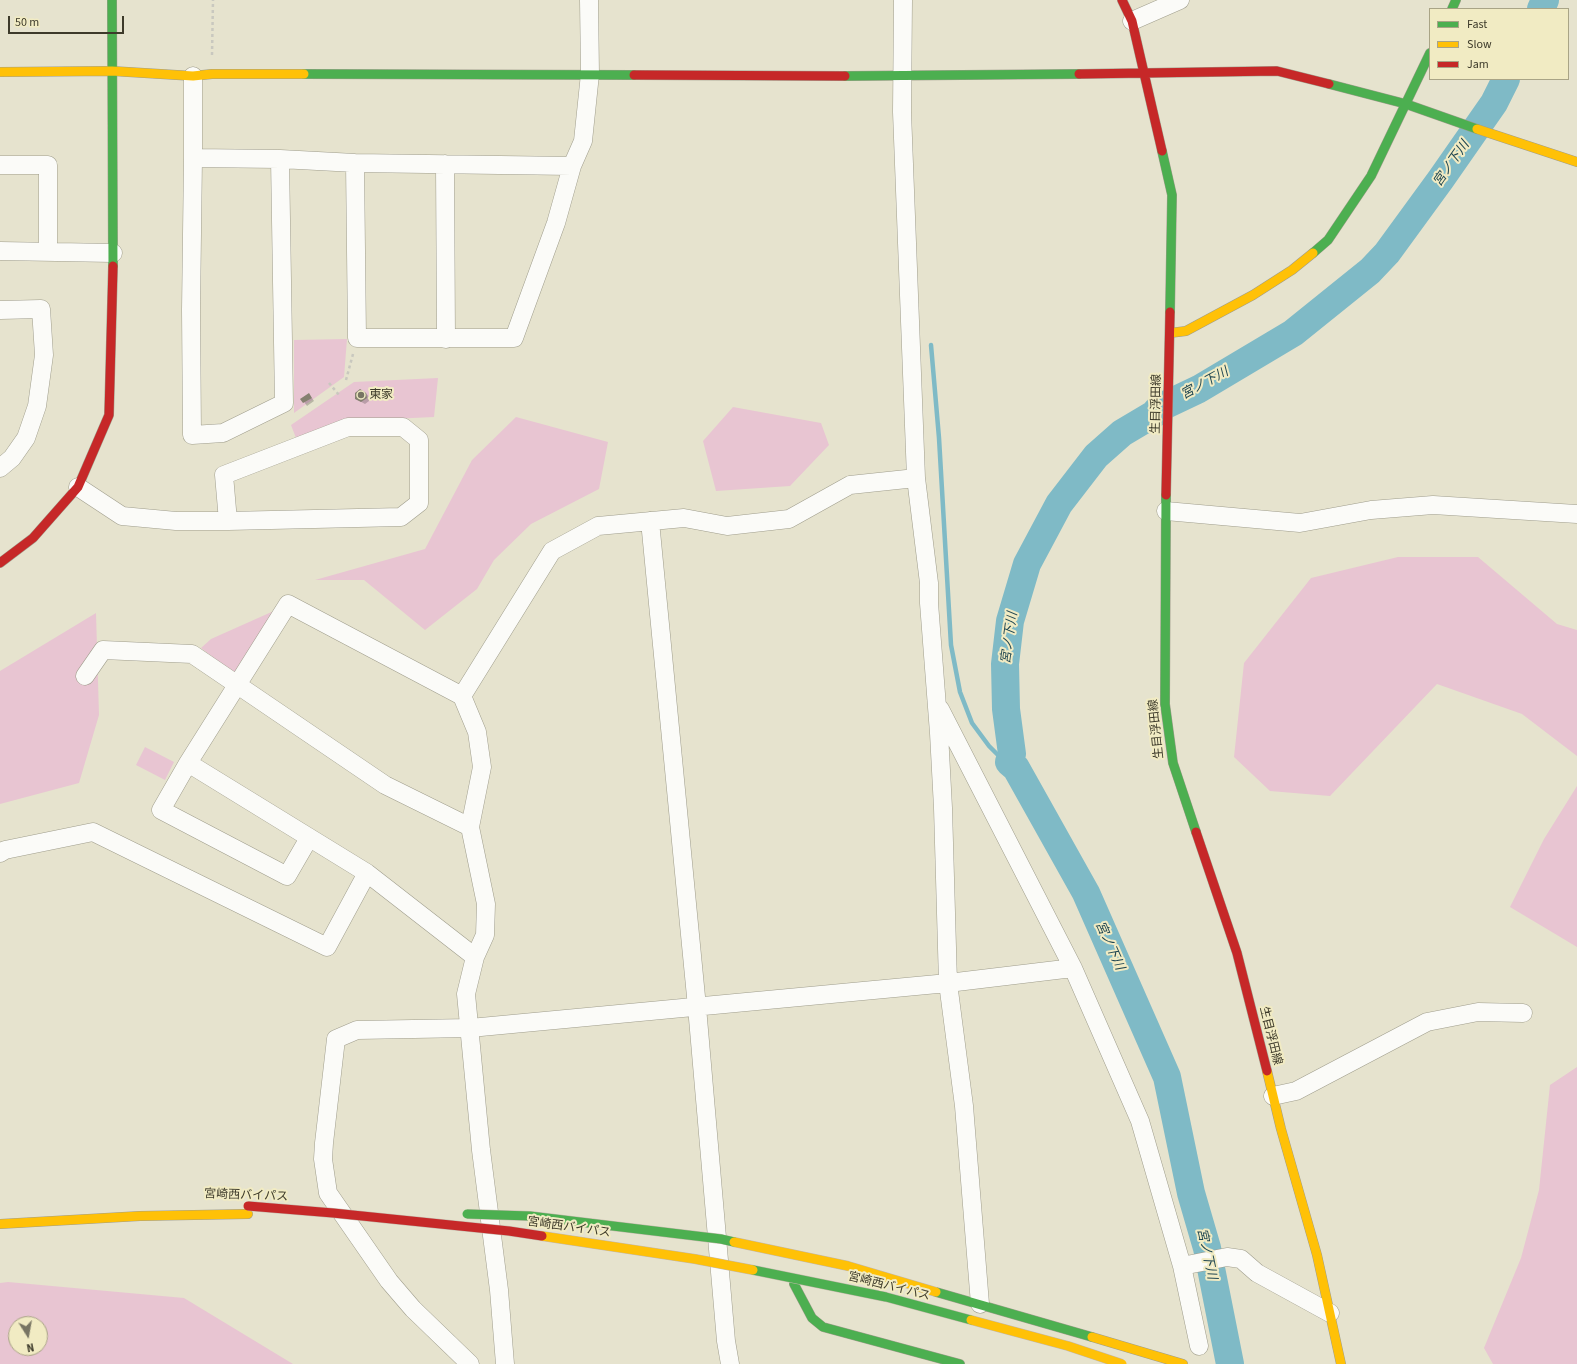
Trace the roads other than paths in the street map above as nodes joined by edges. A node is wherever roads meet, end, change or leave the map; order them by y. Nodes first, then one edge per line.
1 (112, 0) edge
2 (589, 0) edge
3 (903, 0) edge
4 (1122, 0) edge
5 (1180, 0) edge
6 (1132, 22) junction
7 (1429, 55) edge
8 (112, 71) junction
9 (0, 72) edge
10 (1145, 72) junction
11 (590, 74) junction
12 (193, 76) junction
13 (903, 76) junction
14 (1406, 104) junction
15 (193, 158) junction
16 (280, 159) junction
17 (1577, 162) edge
18 (355, 163) junction
19 (445, 164) junction
20 (0, 165) edge
21 (572, 166) junction
22 (0, 251) edge
23 (48, 252) junction
24 (113, 253) junction
25 (0, 310) edge
26 (1170, 333) junction
27 (446, 339) junction
28 (0, 468) edge
29 (916, 478) junction
30 (78, 487) junction
31 (1166, 511) junction
32 (1577, 514) edge
33 (228, 521) junction
34 (650, 521) junction
35 (0, 563) edge
36 (85, 676) dead end
37 (237, 685) junction
38 (462, 696) junction
39 (935, 699) junction
40 (188, 763) junction
41 (470, 827) junction
42 (309, 838) junction
43 (0, 853) edge
44 (367, 873) junction
45 (475, 957) junction
46 (1074, 968) junction
47 (948, 983) junction
48 (697, 1007) junction
49 (1523, 1013) dead end
50 (470, 1028) junction
51 (1273, 1096) junction
52 (162, 1206) dead end
53 (248, 1210) junction
54 (416, 1212) dead end
55 (333, 1213) junction
56 (462, 1213) dead end
57 (0, 1224) edge
58 (500, 1239) dead end
59 (516, 1241) dead end
60 (1189, 1265) junction
61 (794, 1284) junction
62 (854, 1300) dead end
63 (980, 1304) junction
64 (1330, 1313) junction
65 (1199, 1346) dead end
66 (470, 1364) edge
67 (506, 1364) edge
68 (730, 1364) edge
69 (959, 1364) edge
70 (1122, 1364) edge
71 (1183, 1364) edge
72 (1341, 1364) edge

1 - 8 main road
2 - 11 street
3 - 13 street
4 - 6 main road, 生目浮田線
5 - 6 street
6 - 10 main road, 生目浮田線
7 - 14 main road
8 - 9 main road
8 - 12 main road
8 - 24 main road
10 - 13 main road
10 - 14 main road
10 - 26 main road, 生目浮田線
11 - 12 main road
11 - 13 main road
11 - 21 street
12 - 15 street
13 - 29 street
14 - 17 main road
14 - 26 main road
15 - 16 street
15 - 16 street
16 - 18 street
18 - 19 street
18 - 27 street
19 - 21 street
19 - 27 street
20 - 23 street
21 - 27 street
22 - 23 street
23 - 24 street
24 - 30 main road
25 - 28 street
26 - 31 main road, 生目浮田線
29 - 34 street
29 - 39 street
30 - 33 street
30 - 35 main road
31 - 32 street
31 - 51 main road, 生目浮田線
33 - 33 street
34 - 38 street
34 - 48 street
36 - 37 street
37 - 38 street
37 - 40 street
37 - 41 street
38 - 41 street
39 - 46 street
39 - 47 street
40 - 42 street
40 - 42 street
41 - 45 street
42 - 44 street
43 - 44 street
44 - 45 street
45 - 50 street
46 - 47 street
46 - 60 street
47 - 48 street
47 - 63 street
48 - 50 street
48 - 68 street
49 - 51 street
50 - 66 street
50 - 67 street
51 - 64 main road, 生目浮田線
52 - 53 main road, 宮崎西バイパス
53 - 55 main road, 宮崎西バイパス, bridge
53 - 57 main road, 宮崎西バイパス
53 - 58 main road, 宮崎西バイパス
54 - 55 main road, bridge
55 - 70 main road, 宮崎西バイパス, bridge
56 - 63 main road, bridge
59 - 61 main road, 宮崎西バイパス
60 - 64 street
60 - 65 street
61 - 62 main road, 宮崎西バイパス
61 - 69 main road
63 - 71 main road
64 - 72 main road, 生目浮田線

